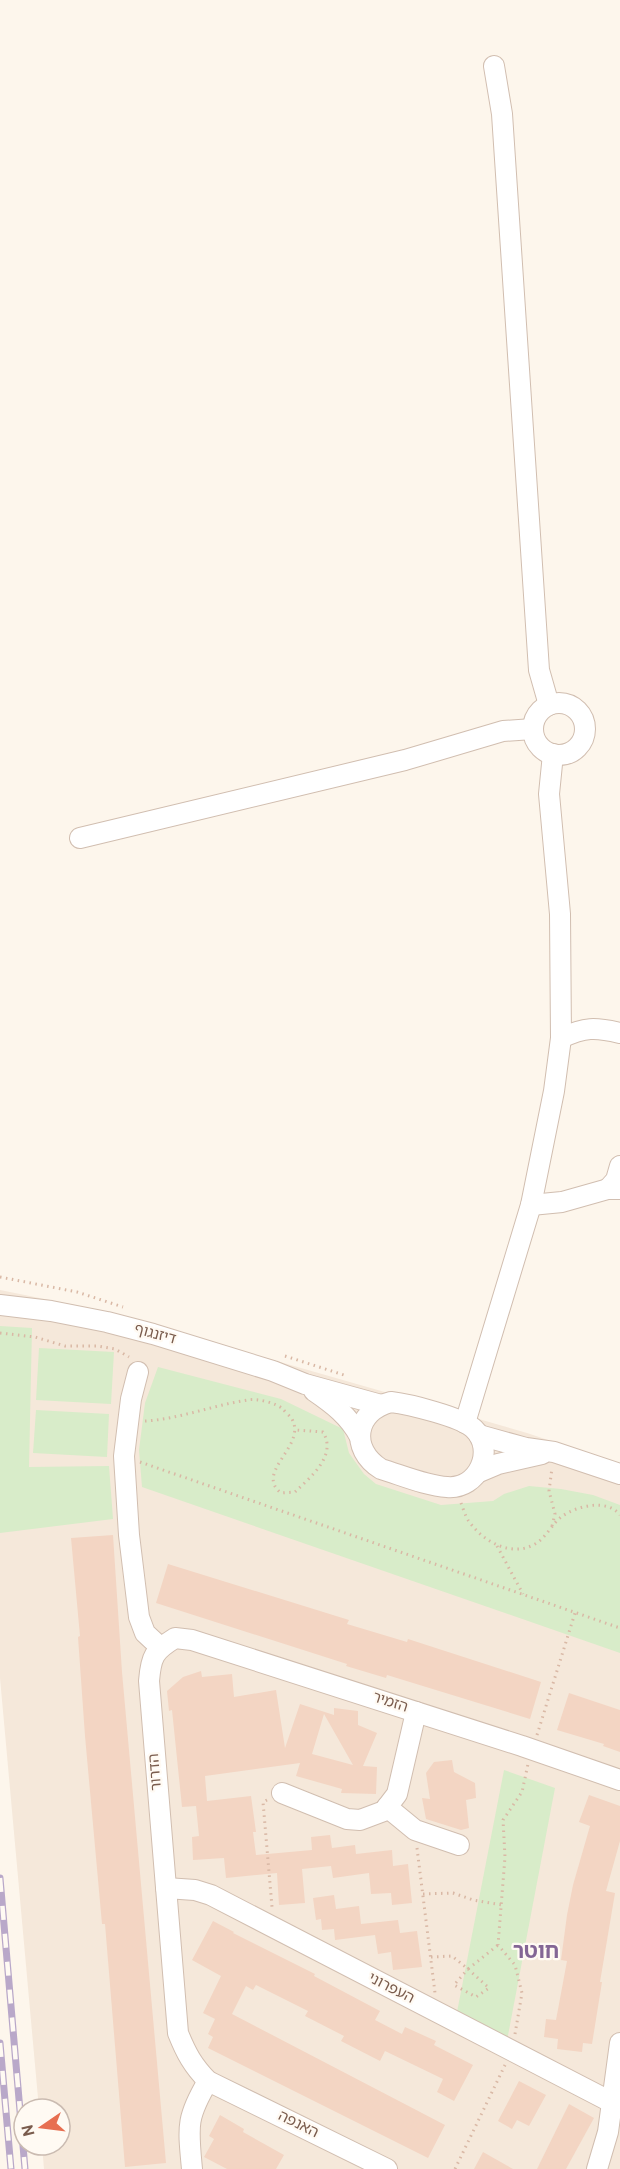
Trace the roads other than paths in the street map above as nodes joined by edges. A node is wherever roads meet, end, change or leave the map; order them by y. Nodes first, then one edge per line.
1 (494, 66) dead end
2 (549, 705) junction
3 (533, 729) junction
4 (553, 754) junction
5 (80, 838) dead end
6 (620, 1033) edge
7 (561, 1038) junction
8 (620, 1166) edge
9 (614, 1189) edge
10 (531, 1205) junction
11 (0, 1305) edge
12 (138, 1372) road end
13 (305, 1384) junction
14 (381, 1405) junction
15 (472, 1429) junction
16 (360, 1437) junction
17 (554, 1452) junction
18 (478, 1472) junction
19 (620, 1474) edge
20 (160, 1647) junction
21 (416, 1712) junction
22 (620, 1780) edge
23 (282, 1793) road end
24 (387, 1807) junction
25 (459, 1845) dead end
26 (166, 1887) junction
27 (620, 2043) edge
28 (208, 2081) junction
29 (613, 2103) junction
30 (192, 2169) edge
31 (387, 2169) edge
32 (597, 2169) edge

1 - 2 street
2 - 3 street
2 - 4 street
3 - 4 street
3 - 5 street
4 - 7 street
6 - 7 street
7 - 10 street
8 - 9 street
9 - 10 street
10 - 15 street
11 - 13 street, דיזנגוף
12 - 20 street
13 - 14 street, דיזנגוף
13 - 16 street, דיזנגוף
14 - 15 street, דיזנגוף
14 - 16 street
15 - 17 street
15 - 18 street
16 - 18 street, דיזנגוף
17 - 18 street
17 - 19 street
20 - 21 street, הזמיר
20 - 26 street, הדרור
21 - 22 street, הזמיר
21 - 24 street
23 - 24 street
24 - 25 street
26 - 28 street, הדרור
26 - 29 street, העפרוני
27 - 29 street
28 - 30 street
28 - 31 street, האנפה
29 - 32 street

